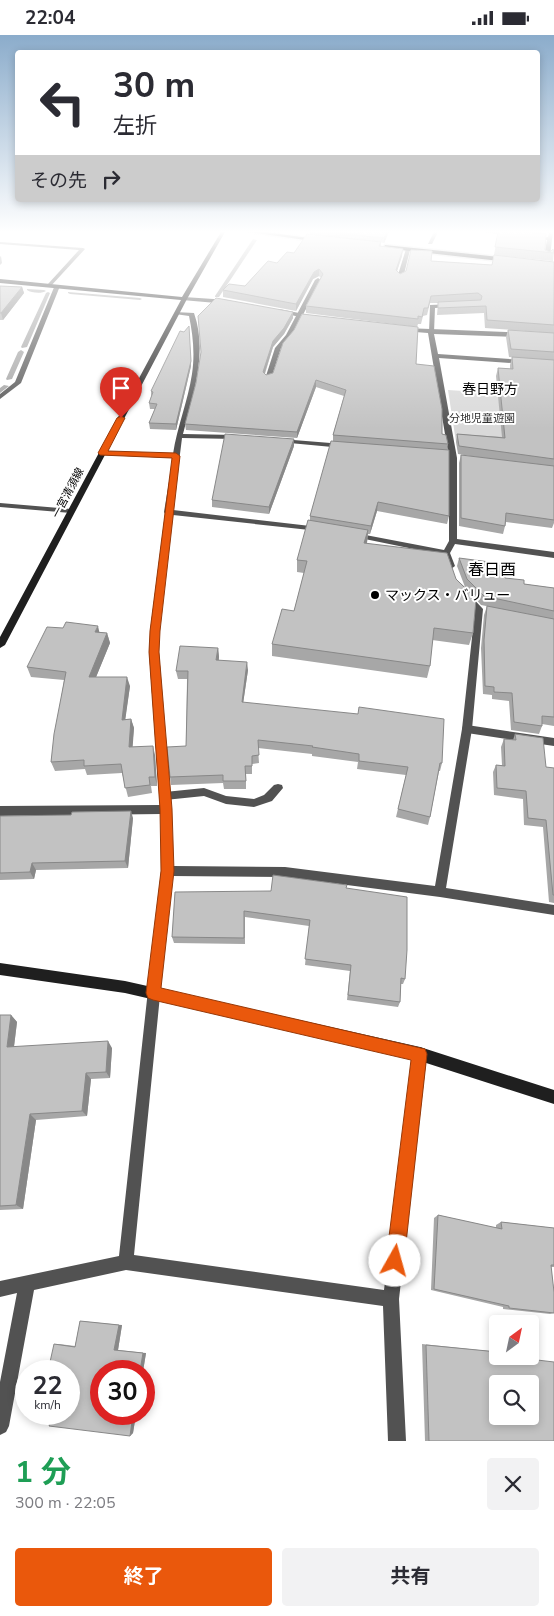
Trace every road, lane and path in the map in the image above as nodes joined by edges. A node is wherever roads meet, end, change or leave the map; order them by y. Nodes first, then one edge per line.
1 (49, 298) edge
2 (170, 298) edge
3 (309, 298) edge
4 (184, 299) junction
5 (239, 304) edge
6 (459, 305) edge
7 (275, 310) edge
8 (177, 313) junction
9 (300, 315) junction
10 (318, 318) edge
11 (398, 329) edge
12 (430, 333) junction
13 (528, 335) edge
14 (435, 356) junction
15 (535, 363) edge
16 (268, 379) edge
17 (0, 397) edge
18 (179, 436) junction
19 (241, 438) edge
20 (270, 440) edge
21 (356, 447) edge
22 (102, 453) junction
23 (442, 455) edge
24 (176, 456) junction
25 (455, 458) junction
26 (0, 505) edge
27 (71, 511) junction
28 (168, 512) junction
29 (328, 530) edge
30 (346, 534) edge
31 (453, 541) junction
32 (446, 553) junction
33 (554, 555) edge
34 (0, 645) edge
35 (467, 729) junction
36 (554, 742) edge
37 (278, 787) dead end
38 (165, 796) junction
39 (166, 809) junction
40 (0, 811) edge
41 (167, 871) junction
42 (440, 892) junction
43 (554, 910) edge
44 (0, 969) edge
45 (153, 993) junction
46 (420, 1054) junction
47 (554, 1097) edge
48 (126, 1262) junction
49 (27, 1283) junction
50 (0, 1289) edge
51 (391, 1299) junction
52 (0, 1426) edge
53 (397, 1441) edge

1 - 17 street
2 - 4 main road
3 - 9 street
4 - 5 street
4 - 8 main road, 一宮清須線
6 - 12 street
7 - 9 street
8 - 18 street
8 - 22 main road, 一宮清須線
9 - 10 street
9 - 16 street
11 - 12 street
12 - 13 street
12 - 14 street
14 - 15 street
14 - 25 street
18 - 19 street
18 - 24 street
20 - 21 street
22 - 24 street
22 - 27 main road, 一宮清須線
23 - 25 street
24 - 28 street
25 - 31 street
26 - 27 street
27 - 34 main road, 一宮清須線
28 - 29 street
28 - 38 street
30 - 32 street
31 - 32 street
31 - 33 street
32 - 35 street
35 - 36 street
35 - 42 street
37 - 38 street
38 - 39 street
39 - 40 street
39 - 41 street
41 - 42 street
41 - 45 street
42 - 43 street
44 - 45 main road
45 - 46 main road
45 - 48 street
46 - 47 main road
46 - 51 street
48 - 49 street
48 - 51 street
49 - 50 street
49 - 52 street
51 - 53 street

